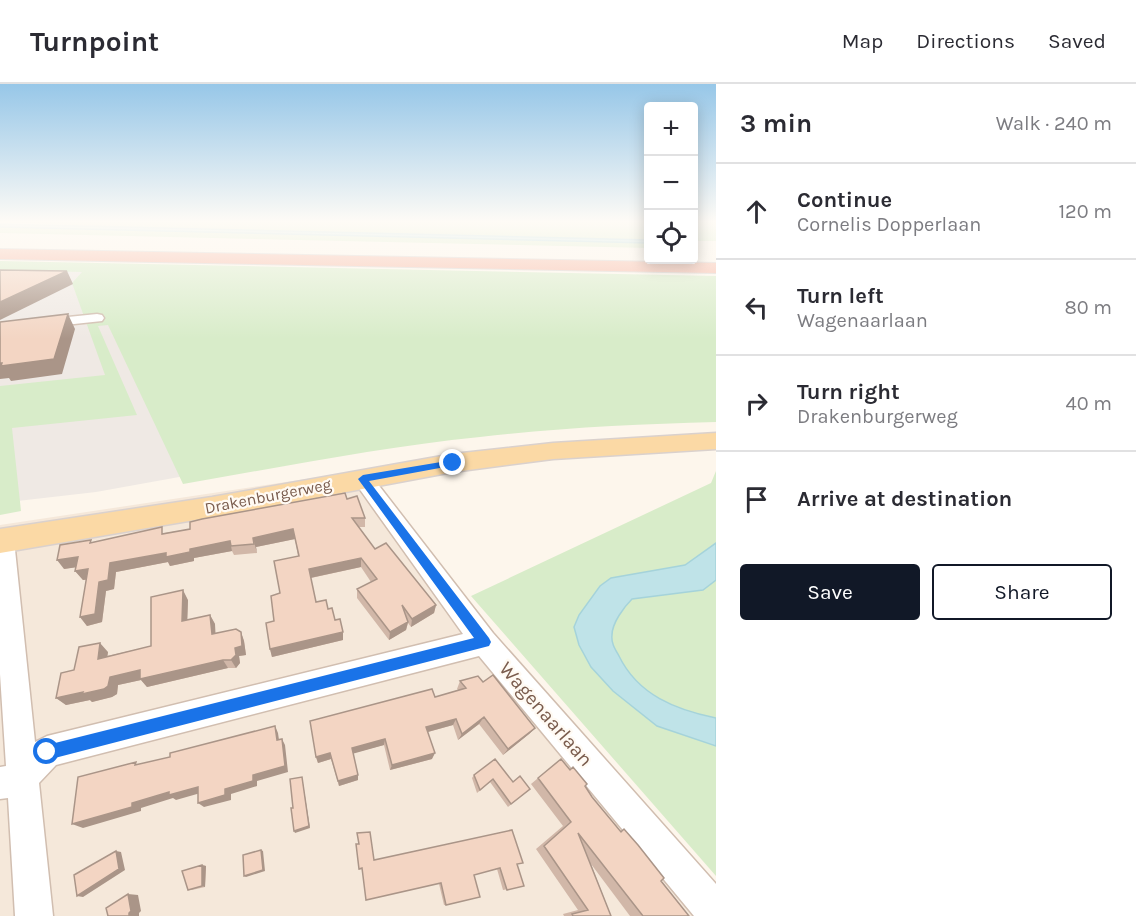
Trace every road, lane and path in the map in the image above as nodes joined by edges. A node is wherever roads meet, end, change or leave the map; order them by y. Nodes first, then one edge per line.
1 (396, 261) edge
2 (716, 268) edge
3 (97, 318) dead end
4 (0, 328) edge
5 (716, 441) edge
6 (363, 479) junction
7 (1, 541) edge
8 (484, 642) junction
9 (11, 781) edge
10 (716, 913) edge
11 (34, 916) edge

1 - 2 highway
3 - 4 street
5 - 6 main road, Drakenburgerweg
6 - 7 main road, Drakenburgerweg
6 - 8 street, Wagenaarlaan
7 - 9 street
8 - 9 street
8 - 10 street, Wagenaarlaan
9 - 11 street

